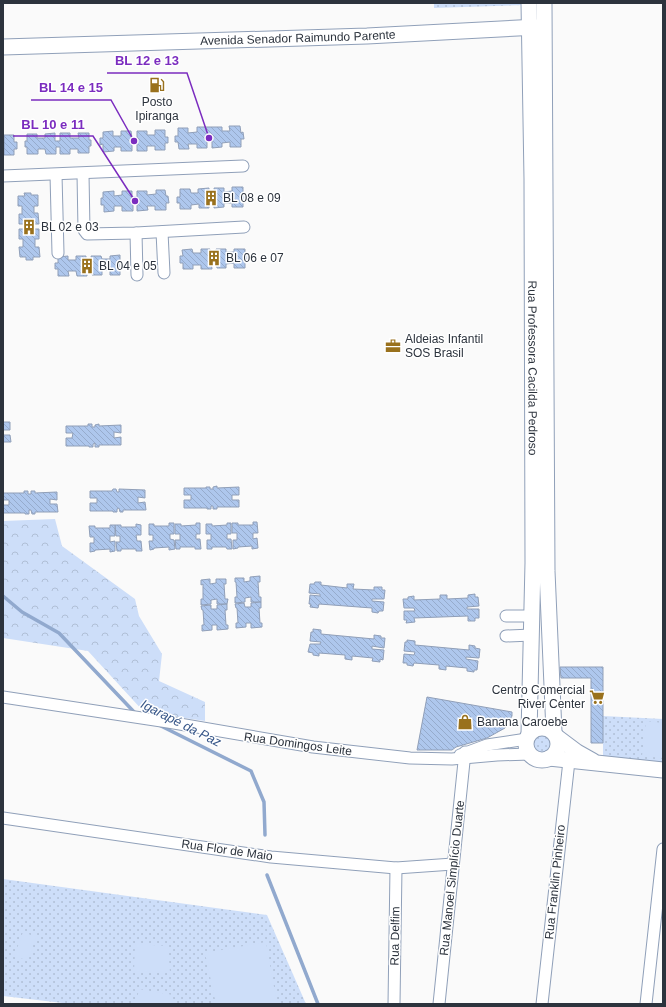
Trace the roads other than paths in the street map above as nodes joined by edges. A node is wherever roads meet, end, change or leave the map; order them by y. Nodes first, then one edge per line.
1 (529, 3) edge
2 (544, 3) edge
3 (544, 26) junction
4 (529, 28) junction
5 (3, 47) edge
6 (243, 166) dead end
7 (82, 174) junction
8 (56, 175) junction
9 (3, 176) edge
10 (244, 228) dead end
11 (162, 232) junction
12 (136, 233) junction
13 (58, 253) dead end
14 (164, 273) dead end
15 (137, 275) dead end
16 (506, 616) dead end
17 (532, 616) junction
18 (532, 635) junction
19 (506, 636) dead end
20 (3, 697) edge
21 (555, 734) junction
22 (528, 736) junction
23 (530, 754) junction
24 (465, 755) junction
25 (549, 758) junction
26 (568, 760) junction
27 (598, 763) junction
28 (663, 770) edge
29 (3, 818) edge
30 (663, 849) edge
31 (453, 864) junction
32 (396, 868) junction
33 (394, 1004) edge
34 (439, 1004) edge
35 (542, 1004) edge
36 (646, 1004) edge

1 - 4 street, Rua Professora Cacilda Pedroso
2 - 3 street, Rua Professora Cacilda Pedroso
3 - 4 street, Avenida Senador Raimundo Parente
3 - 21 street, Rua Professora Cacilda Pedroso
4 - 5 street, Avenida Senador Raimundo Parente
4 - 17 street, Rua Professora Cacilda Pedroso
6 - 7 street
7 - 8 street
7 - 12 street
8 - 9 street
8 - 13 street
10 - 11 street
11 - 12 street
11 - 14 street
12 - 15 street
16 - 17 street
17 - 18 street, Rua Professora Cacilda Pedroso
18 - 19 street
18 - 22 street, Rua Professora Cacilda Pedroso
20 - 24 street, Rua Domingos Leite
21 - 22 street
21 - 25 street
21 - 27 street
22 - 23 street
22 - 24 street, Rua Domingos Leite
23 - 24 street, Rua Domingos Leite
23 - 25 street
24 - 31 street, Rua Manoel Simplício Duarte
25 - 26 street
26 - 27 street
26 - 35 street, Rua Franklin Pinheiro
27 - 28 street
29 - 32 street, Rua Flor de Maio
30 - 36 street
31 - 32 street, Rua Flor de Maio
31 - 34 street, Rua Manoel Simplício Duarte
32 - 33 street, Rua Delfim

